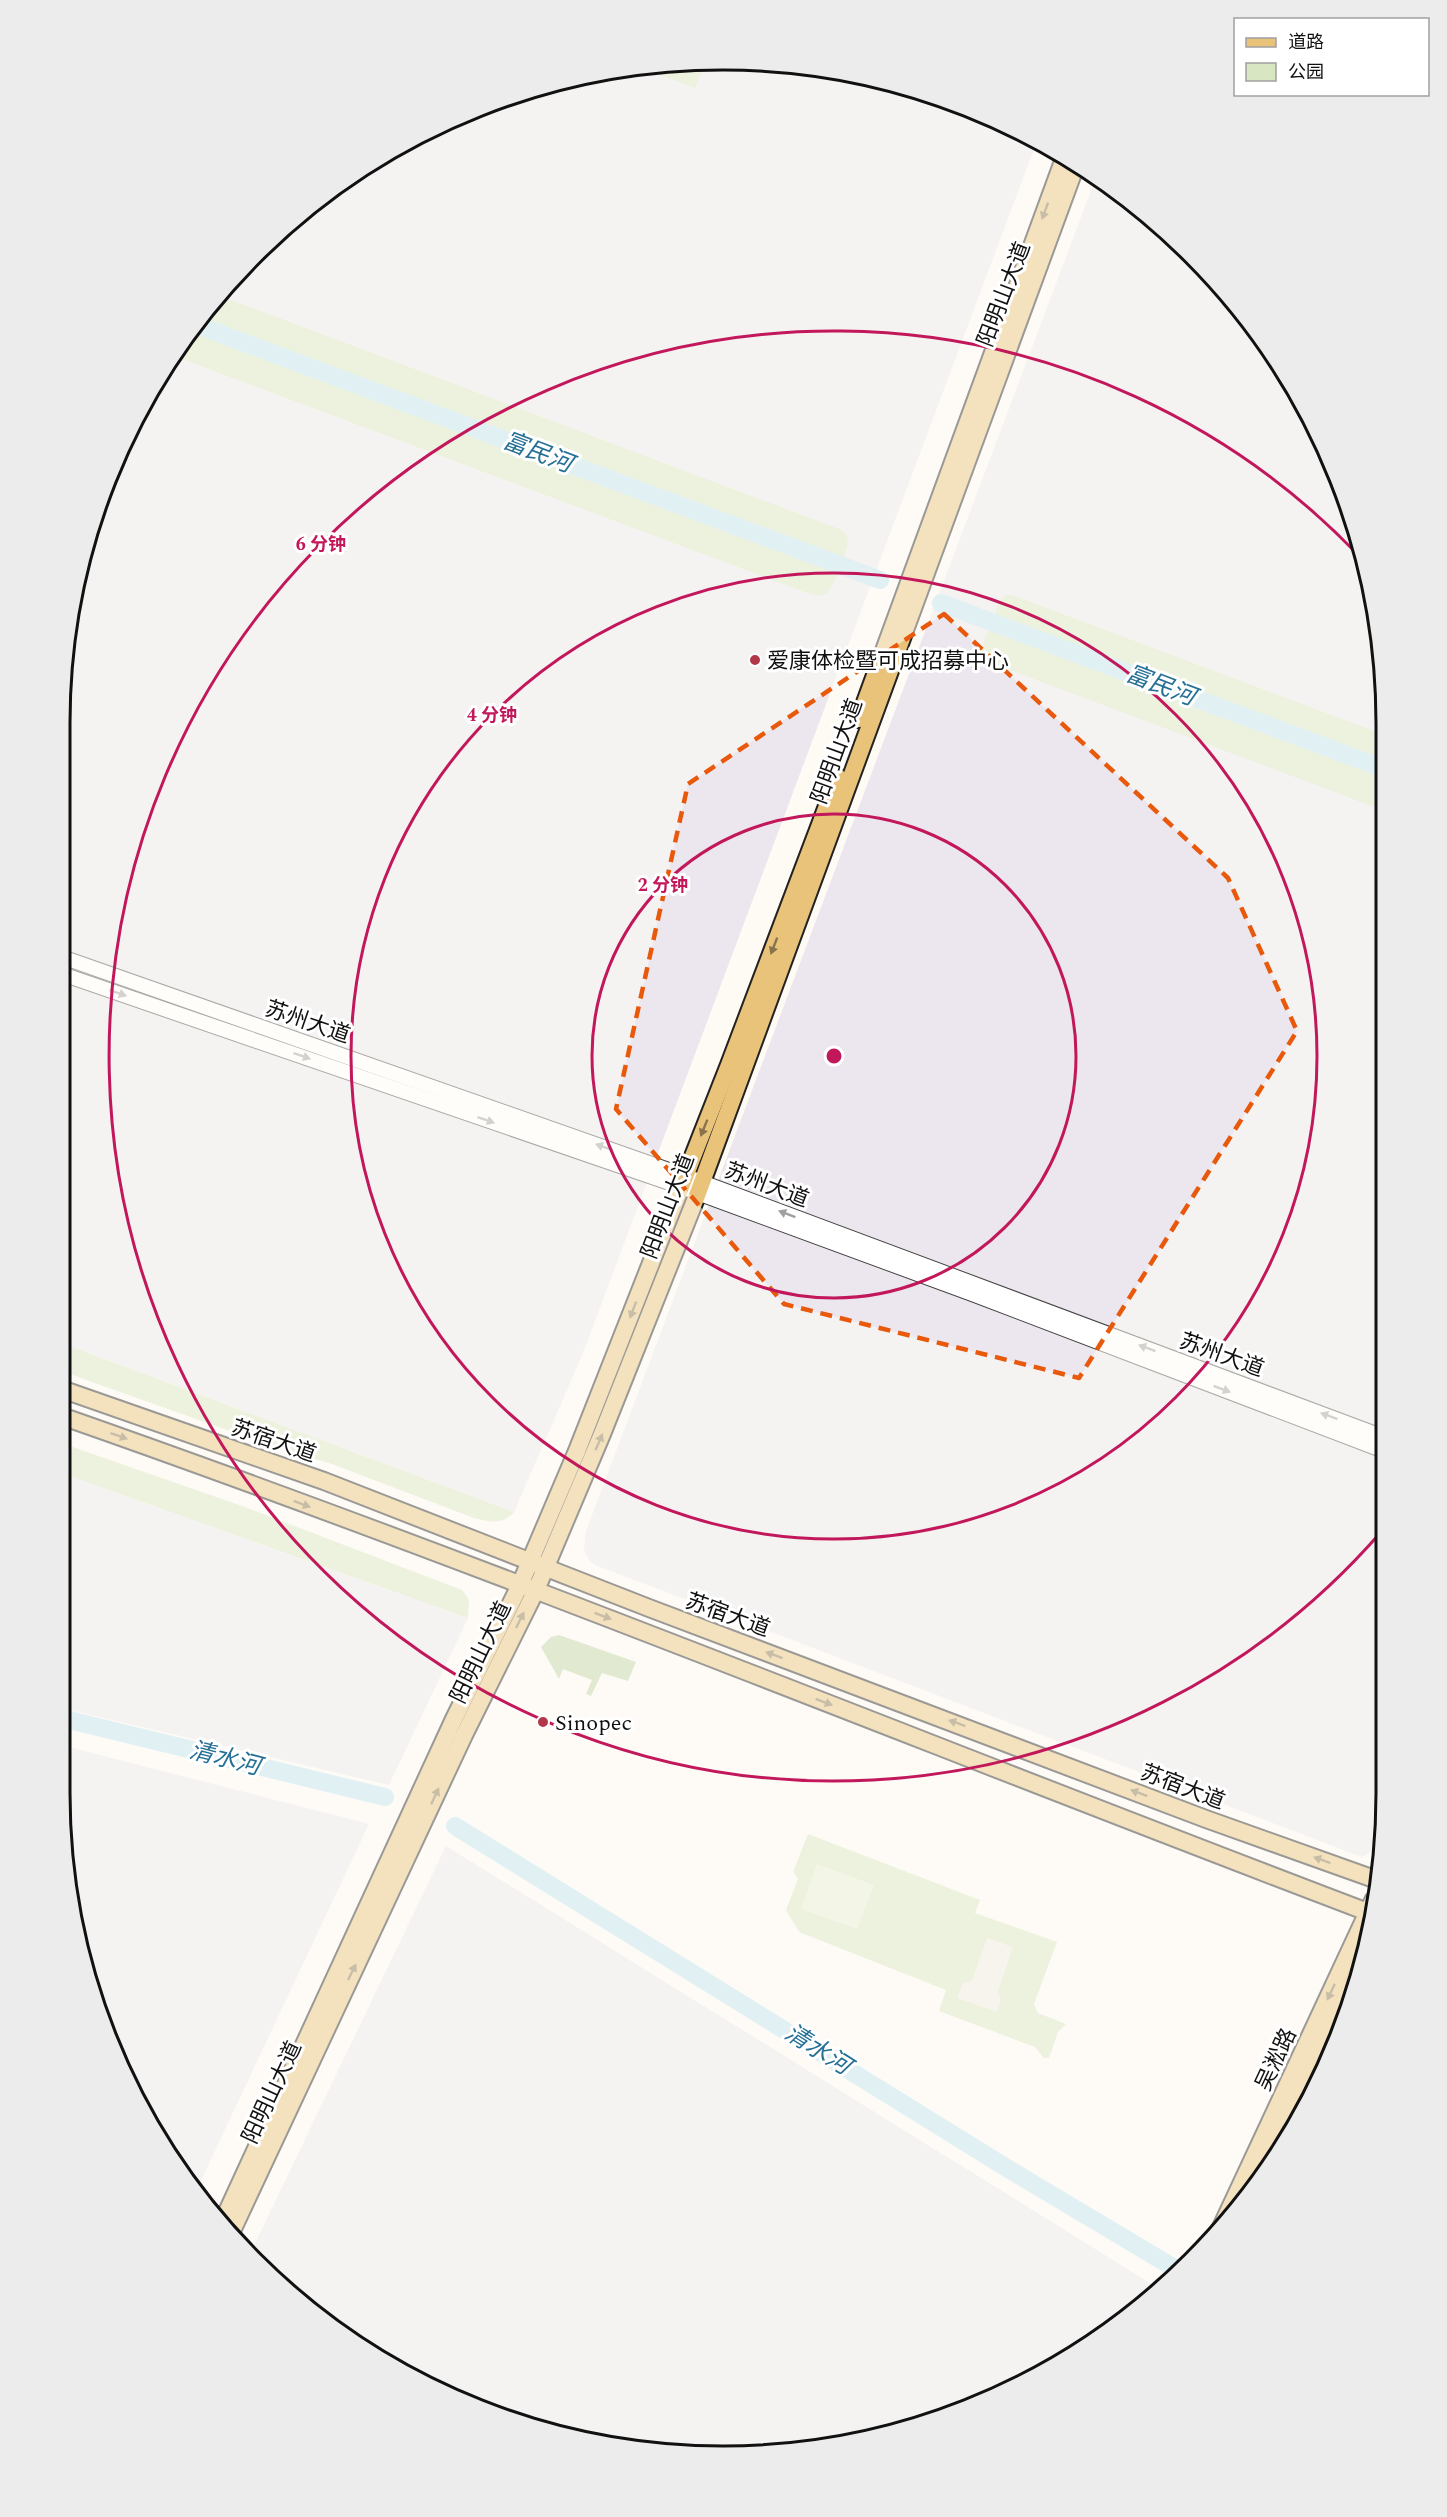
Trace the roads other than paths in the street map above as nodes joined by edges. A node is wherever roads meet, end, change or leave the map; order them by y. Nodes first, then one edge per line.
1 (1062, 165) edge
2 (1073, 173) edge
3 (70, 960) edge
4 (70, 977) edge
5 (692, 1184) junction
6 (70, 1391) edge
7 (70, 1419) edge
8 (1376, 1434) edge
9 (1376, 1448) edge
10 (530, 1561) junction
11 (546, 1567) junction
12 (520, 1585) junction
13 (536, 1590) junction
14 (1371, 1878) edge
15 (1366, 1908) edge
16 (1364, 1923) edge
17 (1340, 2008) edge
18 (1276, 2140) edge
19 (1233, 2201) edge
20 (226, 2215) edge
21 (234, 2226) edge

1 -> 5 main road, 阳明山大道
2 - 5 main road, 阳明山大道
5 -> 3 street, 苏州大道
4 -> 5 street, 苏州大道
8 -> 5 street, 苏州大道
5 -> 9 street, 苏州大道
5 -> 10 main road, 阳明山大道
11 -> 5 main road, 阳明山大道
6 - 10 main road, 苏宿大道
7 -> 12 main road, 苏宿大道
10 - 11 main road, 苏宿大道
10 - 12 main road, 阳明山大道
11 - 13 main road, 阳明山大道
14 -> 11 main road, 苏宿大道
12 - 13 main road, 苏宿大道
12 - 20 main road, 阳明山大道
13 -> 15 main road, 苏宿大道
21 -> 13 main road, 阳明山大道
16 -> 19 main road, 吴淞路
17 - 18 main road, 吴淞路

